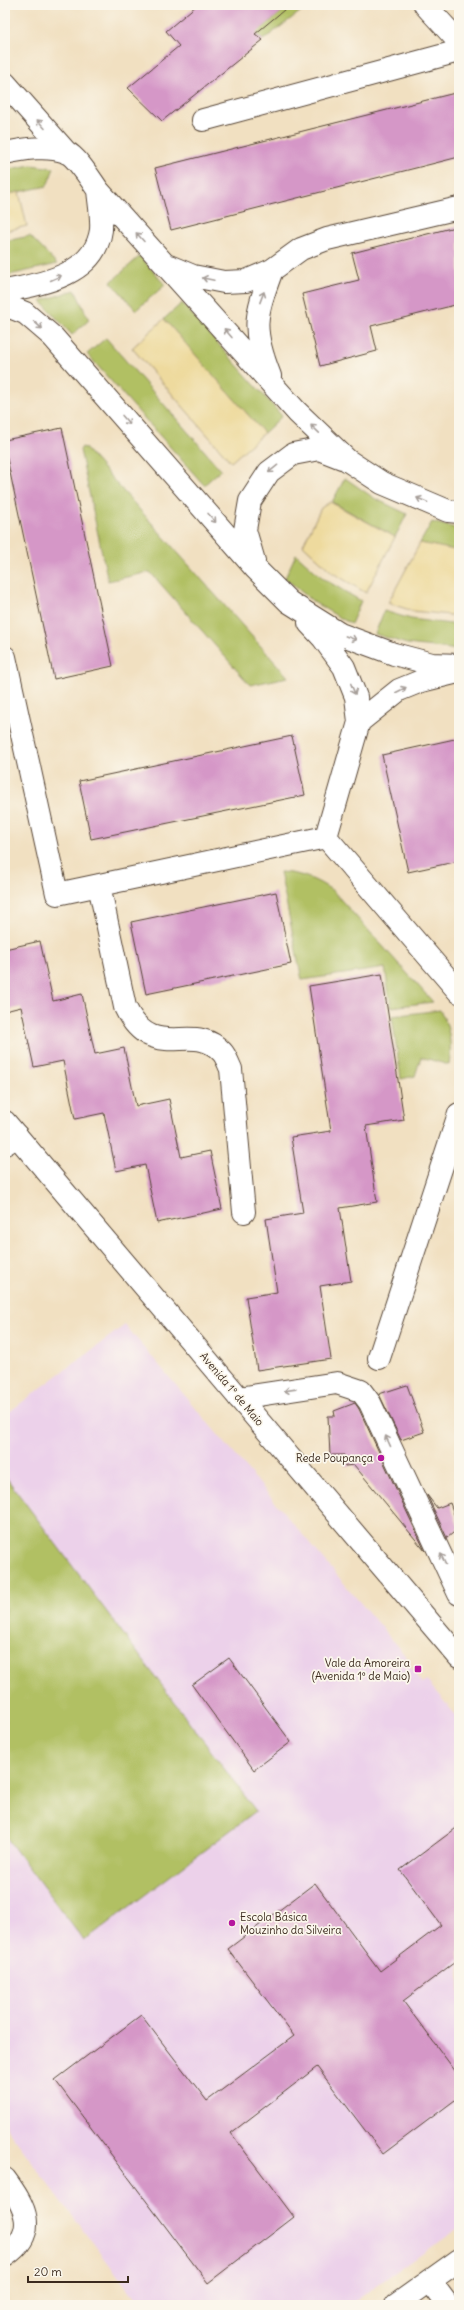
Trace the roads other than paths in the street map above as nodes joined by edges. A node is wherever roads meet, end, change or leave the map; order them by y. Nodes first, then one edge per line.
1 (426, 5) edge
2 (459, 42) edge
3 (459, 51) edge
4 (5, 83) edge
5 (203, 120) dead end
6 (5, 153) edge
7 (67, 153) junction
8 (98, 190) junction
9 (459, 208) edge
10 (166, 265) junction
11 (272, 270) junction
12 (5, 291) edge
13 (5, 305) edge
14 (275, 388) junction
15 (347, 460) junction
16 (459, 512) edge
17 (256, 569) junction
18 (289, 602) junction
19 (5, 657) edge
20 (459, 665) edge
21 (459, 671) edge
22 (359, 722) junction
23 (326, 838) junction
24 (99, 885) junction
25 (459, 992) edge
26 (459, 1114) edge
27 (9, 1134) edge
28 (244, 1212) dead end
29 (379, 1358) dead end
30 (239, 1398) junction
31 (459, 1594) edge
32 (459, 1657) edge
33 (5, 2179) edge
34 (5, 2256) edge
35 (459, 2260) edge
36 (430, 2281) junction
37 (396, 2305) edge
38 (448, 2305) edge

1 - 2 street
3 - 5 street
7 -> 4 street
6 - 7 street
7 - 8 street
10 -> 8 street
12 -> 8 street
9 - 11 street
11 -> 10 street
14 -> 10 street
14 -> 11 street
13 -> 17 street
15 -> 14 street
16 -> 15 street
15 -> 17 street
17 - 18 street
18 -> 20 street
18 -> 22 street
19 - 24 street
22 -> 21 street
22 - 23 street
23 - 24 street
23 - 25 street
24 - 28 street
26 - 29 street
27 - 30 street, Avenida 1º de Maio
31 -> 30 street
30 - 32 street, Avenida 1º de Maio
33 - 34 street
35 - 36 street
36 - 37 street
36 - 38 street

